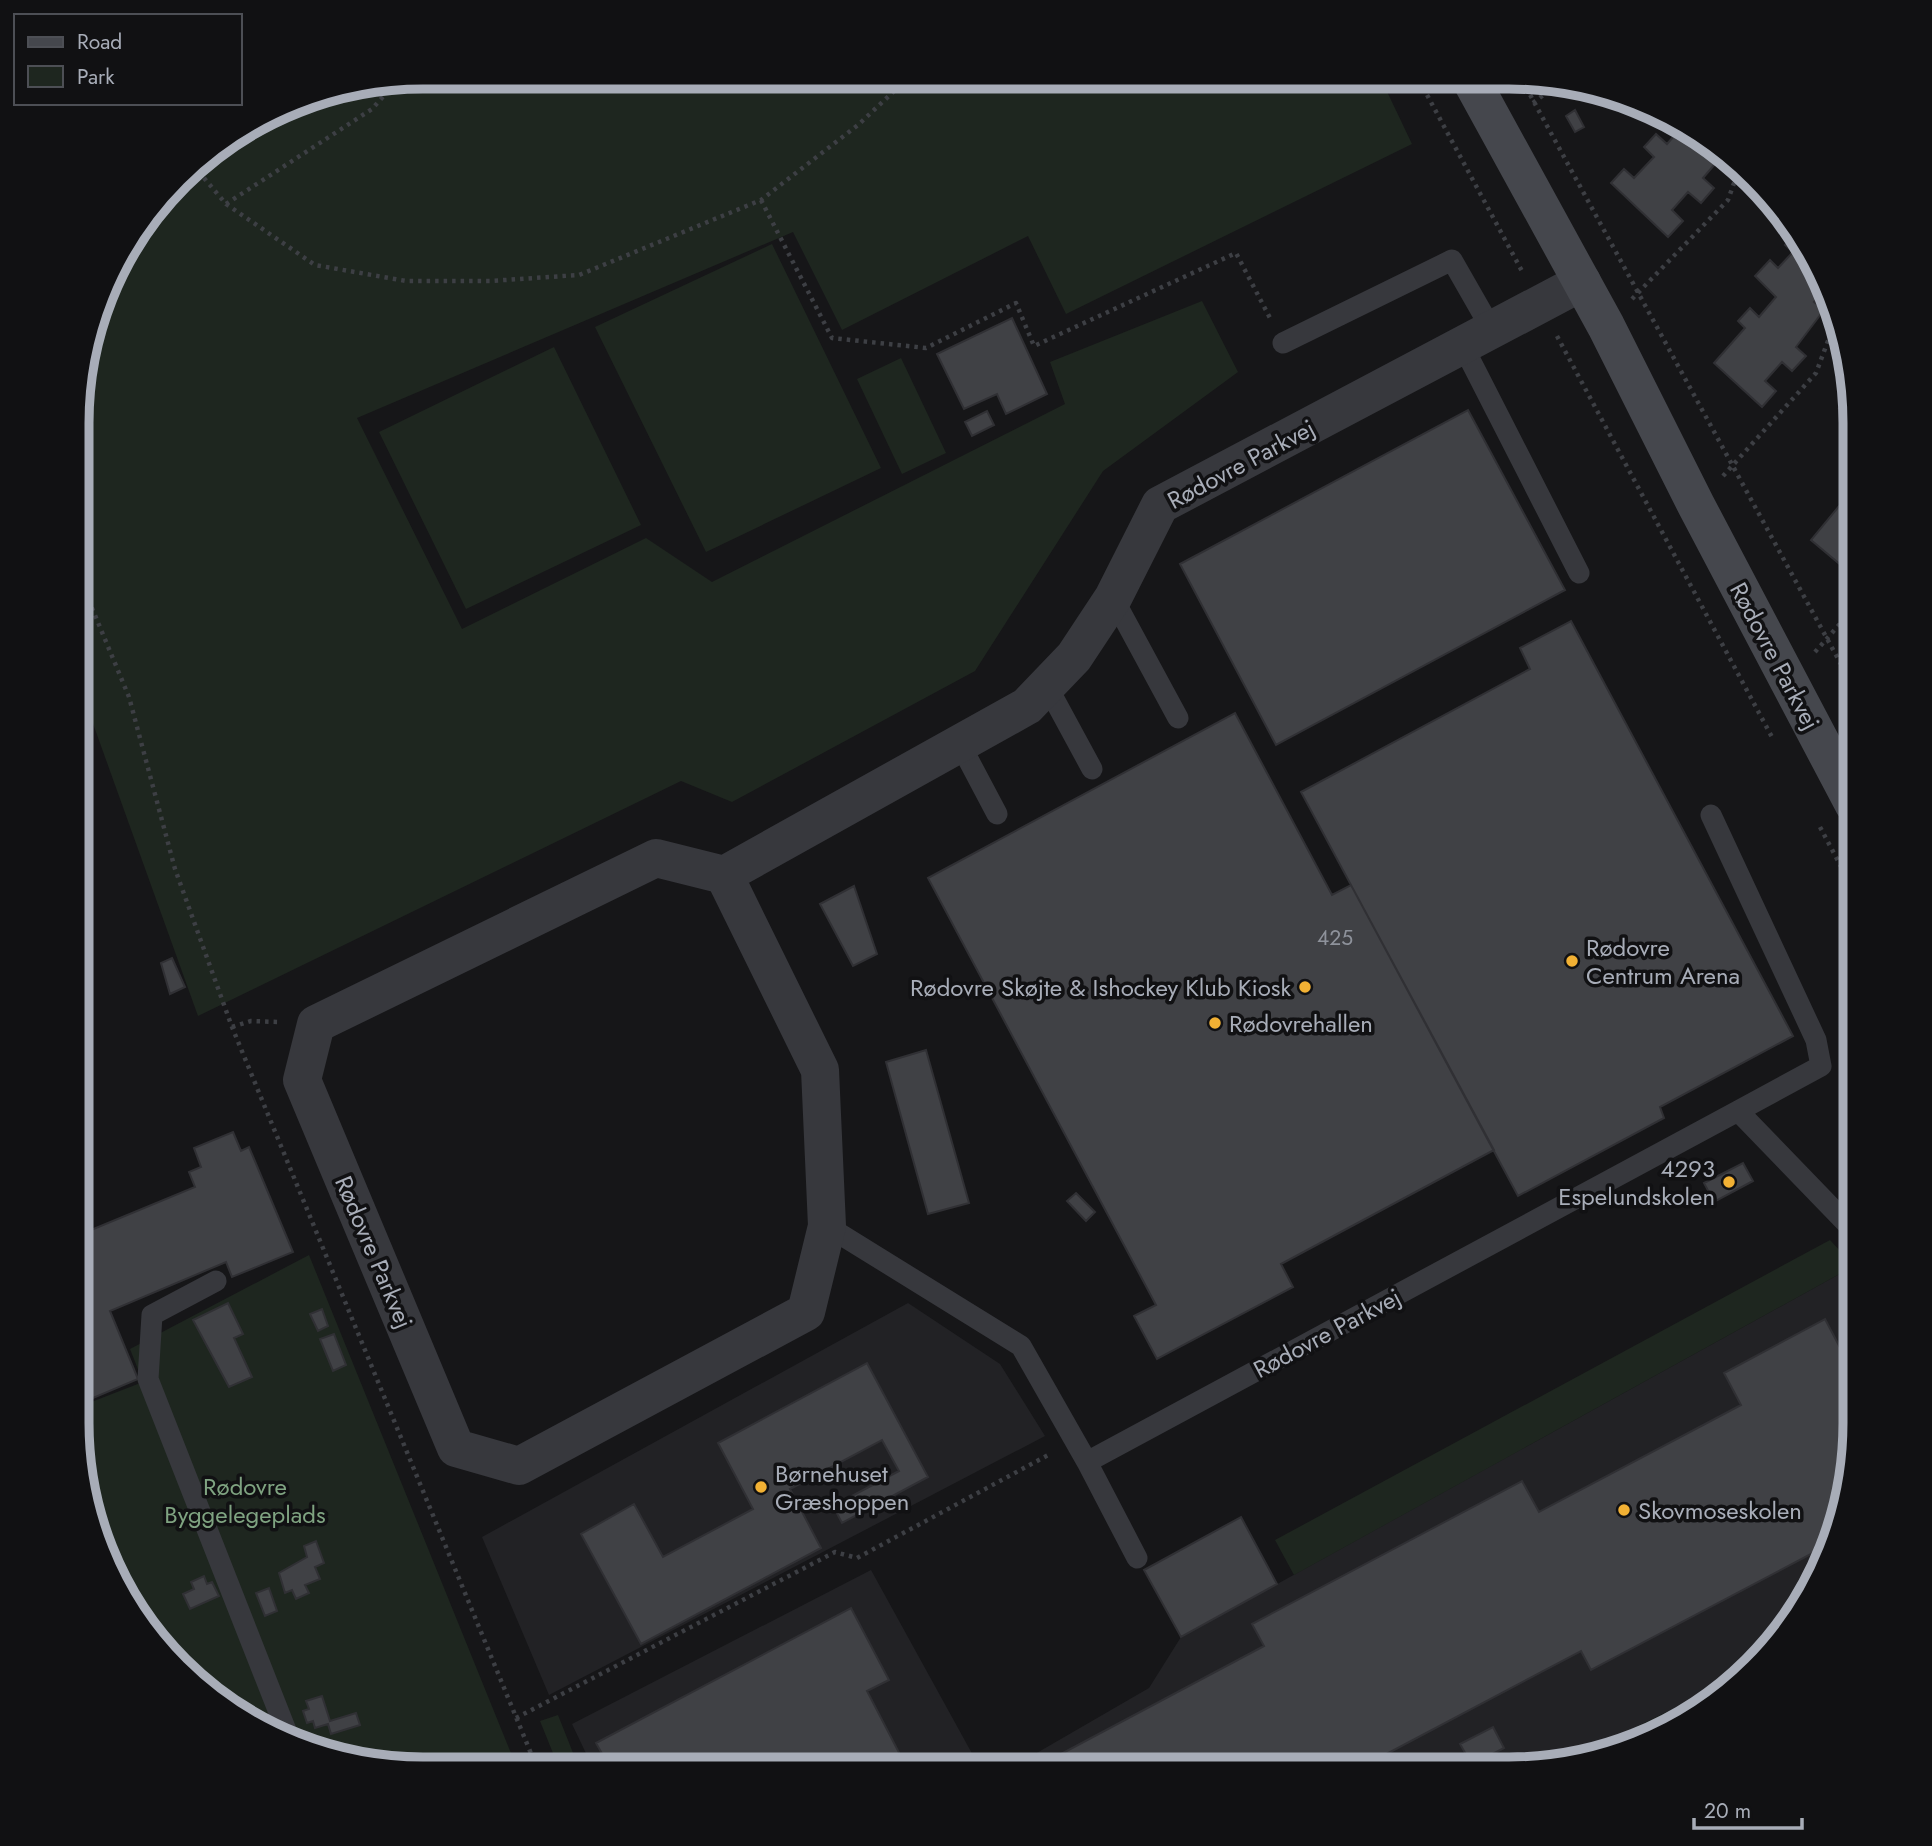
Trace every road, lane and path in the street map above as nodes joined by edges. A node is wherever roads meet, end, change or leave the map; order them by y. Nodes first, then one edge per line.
1 (896, 89) edge
2 (1424, 89) edge
3 (1476, 89) edge
4 (1527, 90) edge
5 (388, 91) edge
6 (200, 174) edge
7 (1736, 178) edge
8 (761, 200) junction
9 (226, 204) junction
10 (1582, 282) junction
11 (1639, 292) junction
12 (1540, 305) junction
13 (1606, 326) junction
14 (1830, 334) edge
15 (1477, 338) junction
16 (1283, 343) joint
17 (1733, 465) junction
18 (1696, 505) junction
19 (1578, 573) dead end
20 (1113, 598) junction
21 (1843, 621) edge
22 (1828, 638) junction
23 (1843, 667) edge
24 (1790, 682) junction
25 (1047, 686) junction
26 (1178, 718) dead end
27 (960, 744) junction
28 (1776, 744) dead end
29 (1092, 769) dead end
30 (1843, 784) edge
31 (997, 814) dead end
32 (1711, 815) dead end
33 (1815, 818) dead end
34 (1843, 870) edge
35 (724, 875) junction
36 (316, 1024) junction
37 (232, 1027) dead end
38 (1738, 1111) junction
39 (1843, 1220) edge
40 (827, 1226) junction
41 (216, 1281) dead end
42 (1087, 1462) junction
43 (857, 1558) dead end
44 (1137, 1558) dead end
45 (516, 1718) dead end
46 (284, 1726) edge

1 - 8 path
2 - 12 path
3 - 10 street, Rødovre Parkvej
4 - 11 path
5 - 9 path
6 - 9 path
7 - 11 path
8 - 9 path
8 - 16 path
10 - 12 street, Rødovre Parkvej
10 - 13 street, Rødovre Parkvej
11 - 13 path
11 - 17 path
12 - 15 street, Rødovre Parkvej
12 - 28 path
13 - 18 street, Rødovre Parkvej
14 - 17 path
15 - 16 lane
15 - 19 lane
15 - 20 street, Rødovre Parkvej
17 - 18 path
17 - 22 path
18 - 24 street, Rødovre Parkvej
20 - 25 street, Rødovre Parkvej
20 - 26 lane
21 - 22 path
22 - 23 path
22 - 24 path
24 - 30 street, Rødovre Parkvej
25 - 27 street, Rødovre Parkvej
25 - 29 lane
27 - 31 lane
27 - 35 street, Rødovre Parkvej
32 - 38 lane, Rødovre Parkvej
33 - 34 path
35 - 36 street
35 - 40 street, Rødovre Parkvej
36 - 37 path
36 - 40 street, Rødovre Parkvej
38 - 39 lane
38 - 42 lane, Rødovre Parkvej
40 - 42 lane
41 - 46 lane
42 - 44 lane
43 - 45 path

